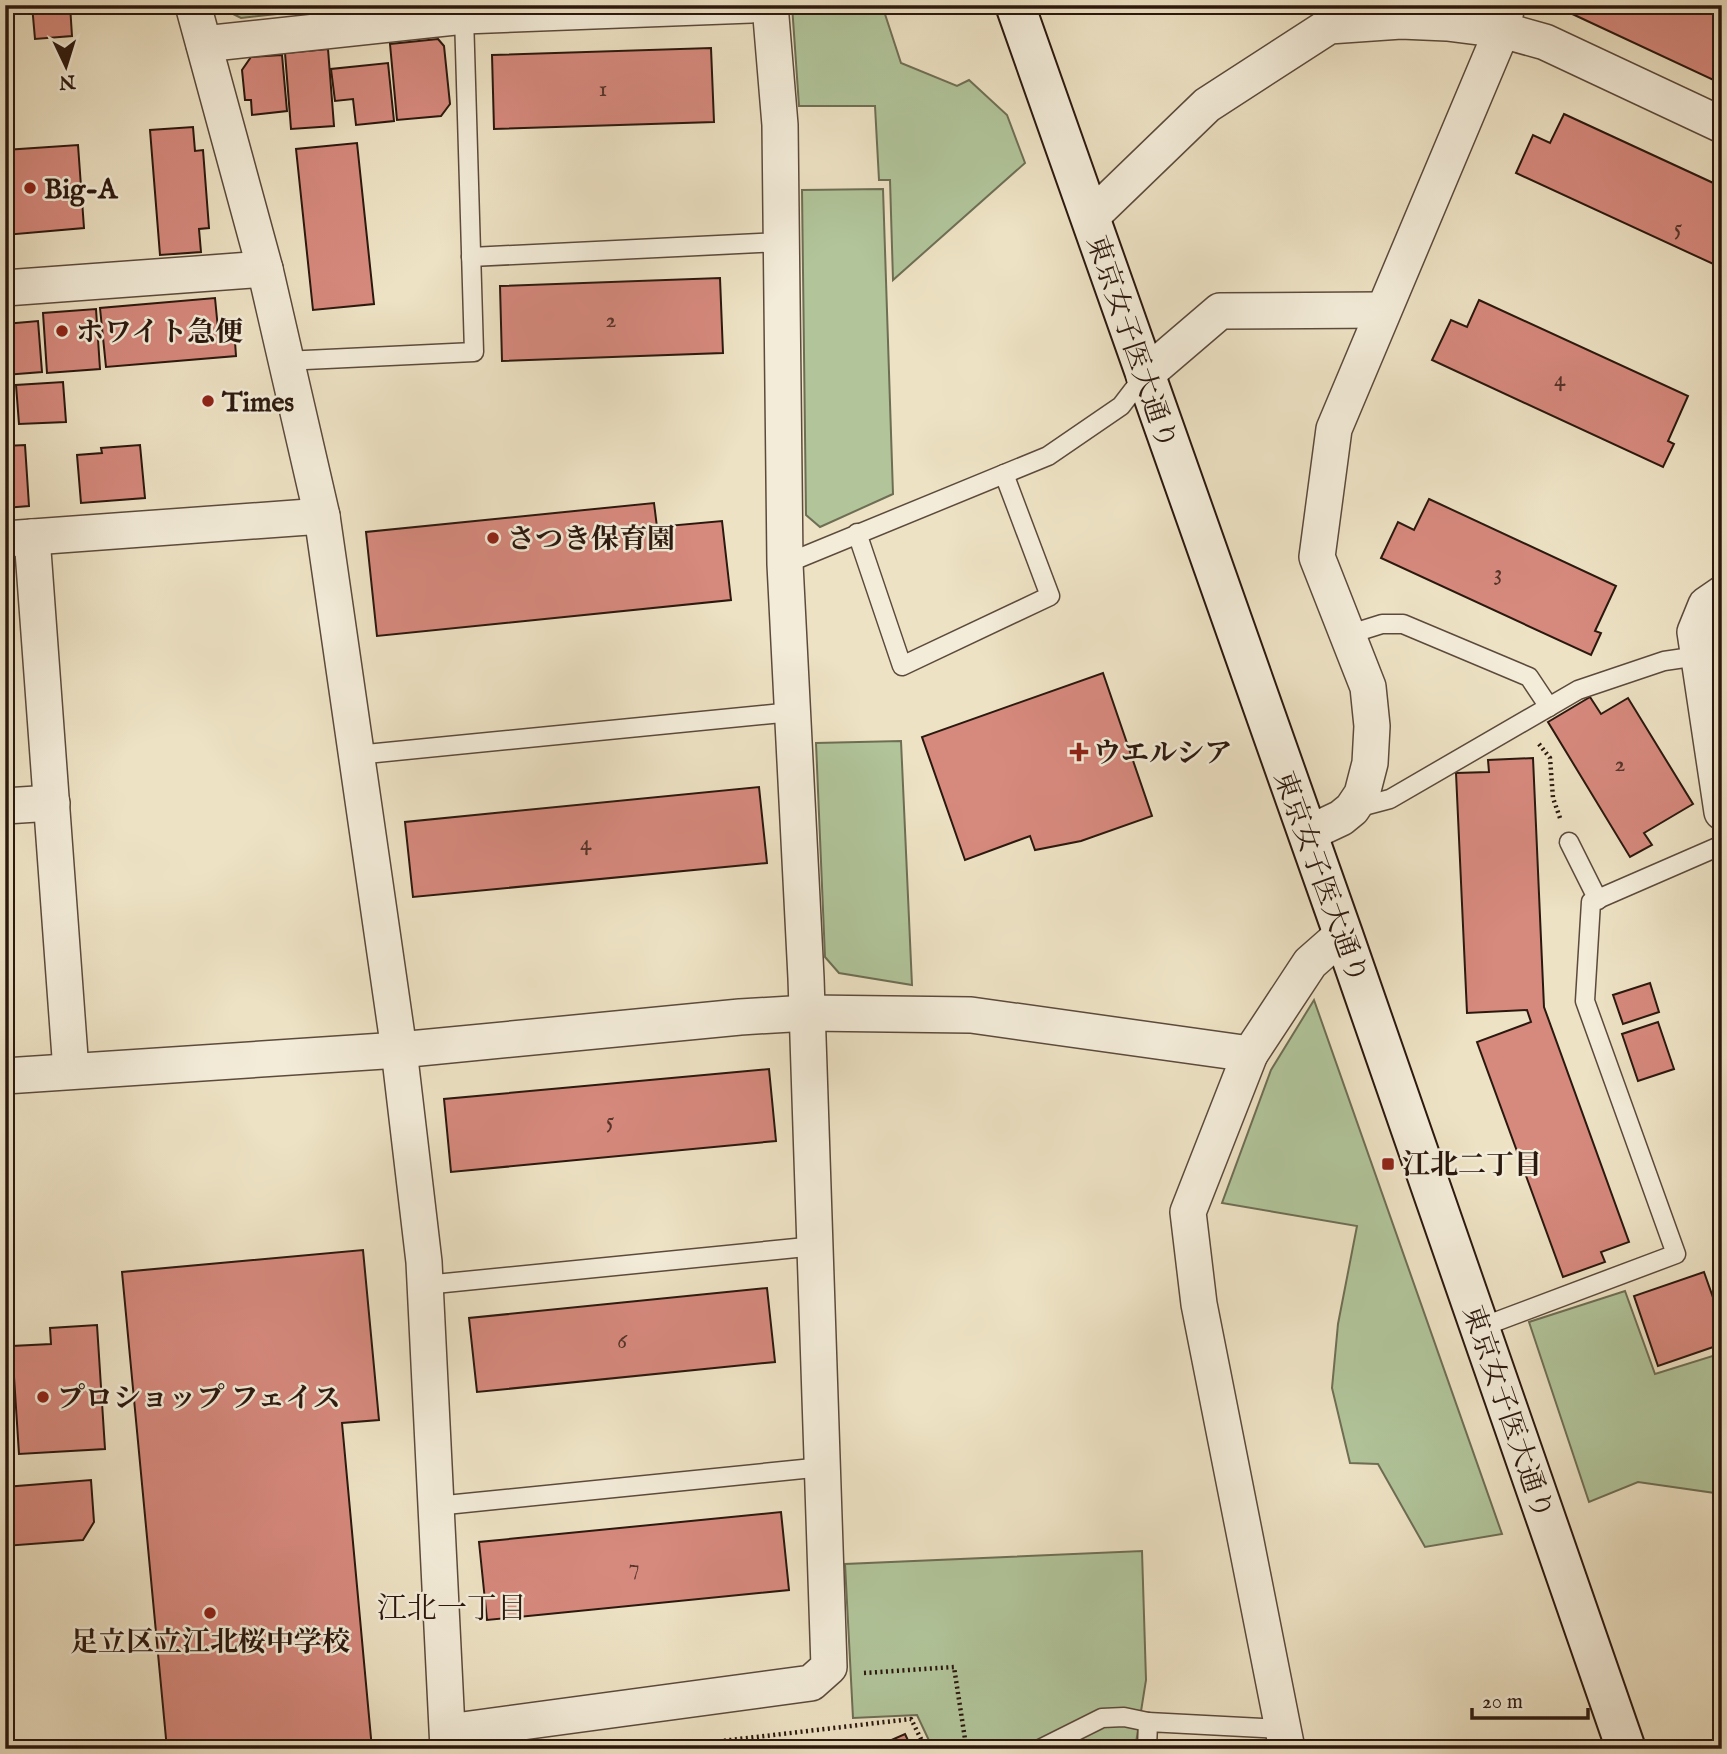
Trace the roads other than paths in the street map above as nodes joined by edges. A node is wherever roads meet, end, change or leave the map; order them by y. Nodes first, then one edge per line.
1 (193, 5) edge
2 (751, 5) edge
3 (770, 5) edge
4 (1015, 5) edge
5 (573, 9) edge
6 (471, 12) edge
7 (1504, 18) edge
8 (204, 44) junction
9 (1722, 125) edge
10 (1090, 218) junction
11 (781, 242) junction
12 (471, 257) junction
13 (265, 269) junction
14 (5, 288) edge
15 (1383, 310) junction
16 (284, 361) junction
17 (1144, 376) junction
18 (1004, 474) junction
19 (322, 516) junction
20 (857, 533) junction
21 (18, 538) edge
22 (785, 564) junction
23 (1722, 594) edge
24 (1348, 635) junction
25 (1698, 656) junction
26 (1549, 707) junction
27 (792, 712) junction
28 (356, 755) junction
29 (52, 803) junction
30 (5, 806) edge
31 (1352, 810) junction
32 (1722, 812) edge
33 (1307, 834) junction
34 (1569, 842) road end
35 (1722, 845) edge
36 (1598, 900) junction
37 (1343, 934) junction
38 (808, 1013) junction
39 (399, 1049) junction
40 (1250, 1054) junction
41 (71, 1071) junction
42 (5, 1076) edge
43 (816, 1247) junction
44 (425, 1285) junction
45 (1479, 1328) junction
46 (823, 1468) junction
47 (436, 1506) junction
48 (1148, 1722) junction
49 (1285, 1739) edge
50 (448, 1740) edge
51 (1040, 1749) edge
52 (1147, 1749) edge
53 (1626, 1749) edge

1 - 8 street
2 - 5 street
3 - 11 street
4 - 10 street, 東京女子医大通り
5 - 6 street
6 - 8 street
6 - 12 lane
7 - 9 street
7 - 10 street
7 - 15 street
8 - 13 street
10 - 17 street, 東京女子医大通り
11 - 12 lane
11 - 22 street
12 - 16 lane
13 - 14 street
13 - 16 street
15 - 17 street
15 - 24 street
16 - 19 street
17 - 18 lane
17 - 33 street, 東京女子医大通り
18 - 20 lane
18 - 20 lane
19 - 21 street
19 - 28 street
20 - 22 lane
21 - 29 street
22 - 27 street
23 - 25 street
24 - 26 lane
24 - 31 street
25 - 26 lane
25 - 32 street
26 - 31 lane
27 - 28 lane
27 - 38 street
28 - 39 street
29 - 30 street
29 - 41 street
31 - 33 street
33 - 37 street, 東京女子医大通り
34 - 36 lane
35 - 36 lane
36 - 45 lane
37 - 40 street
37 - 45 street, 東京女子医大通り
38 - 39 street
38 - 40 street
38 - 43 street
39 - 41 street
39 - 44 street
40 - 49 street
41 - 42 street
43 - 44 lane
43 - 46 street
44 - 47 street
45 - 53 street, 東京女子医大通り
46 - 47 lane
46 - 50 street
47 - 50 street
48 - 49 lane
48 - 51 lane
48 - 52 lane

